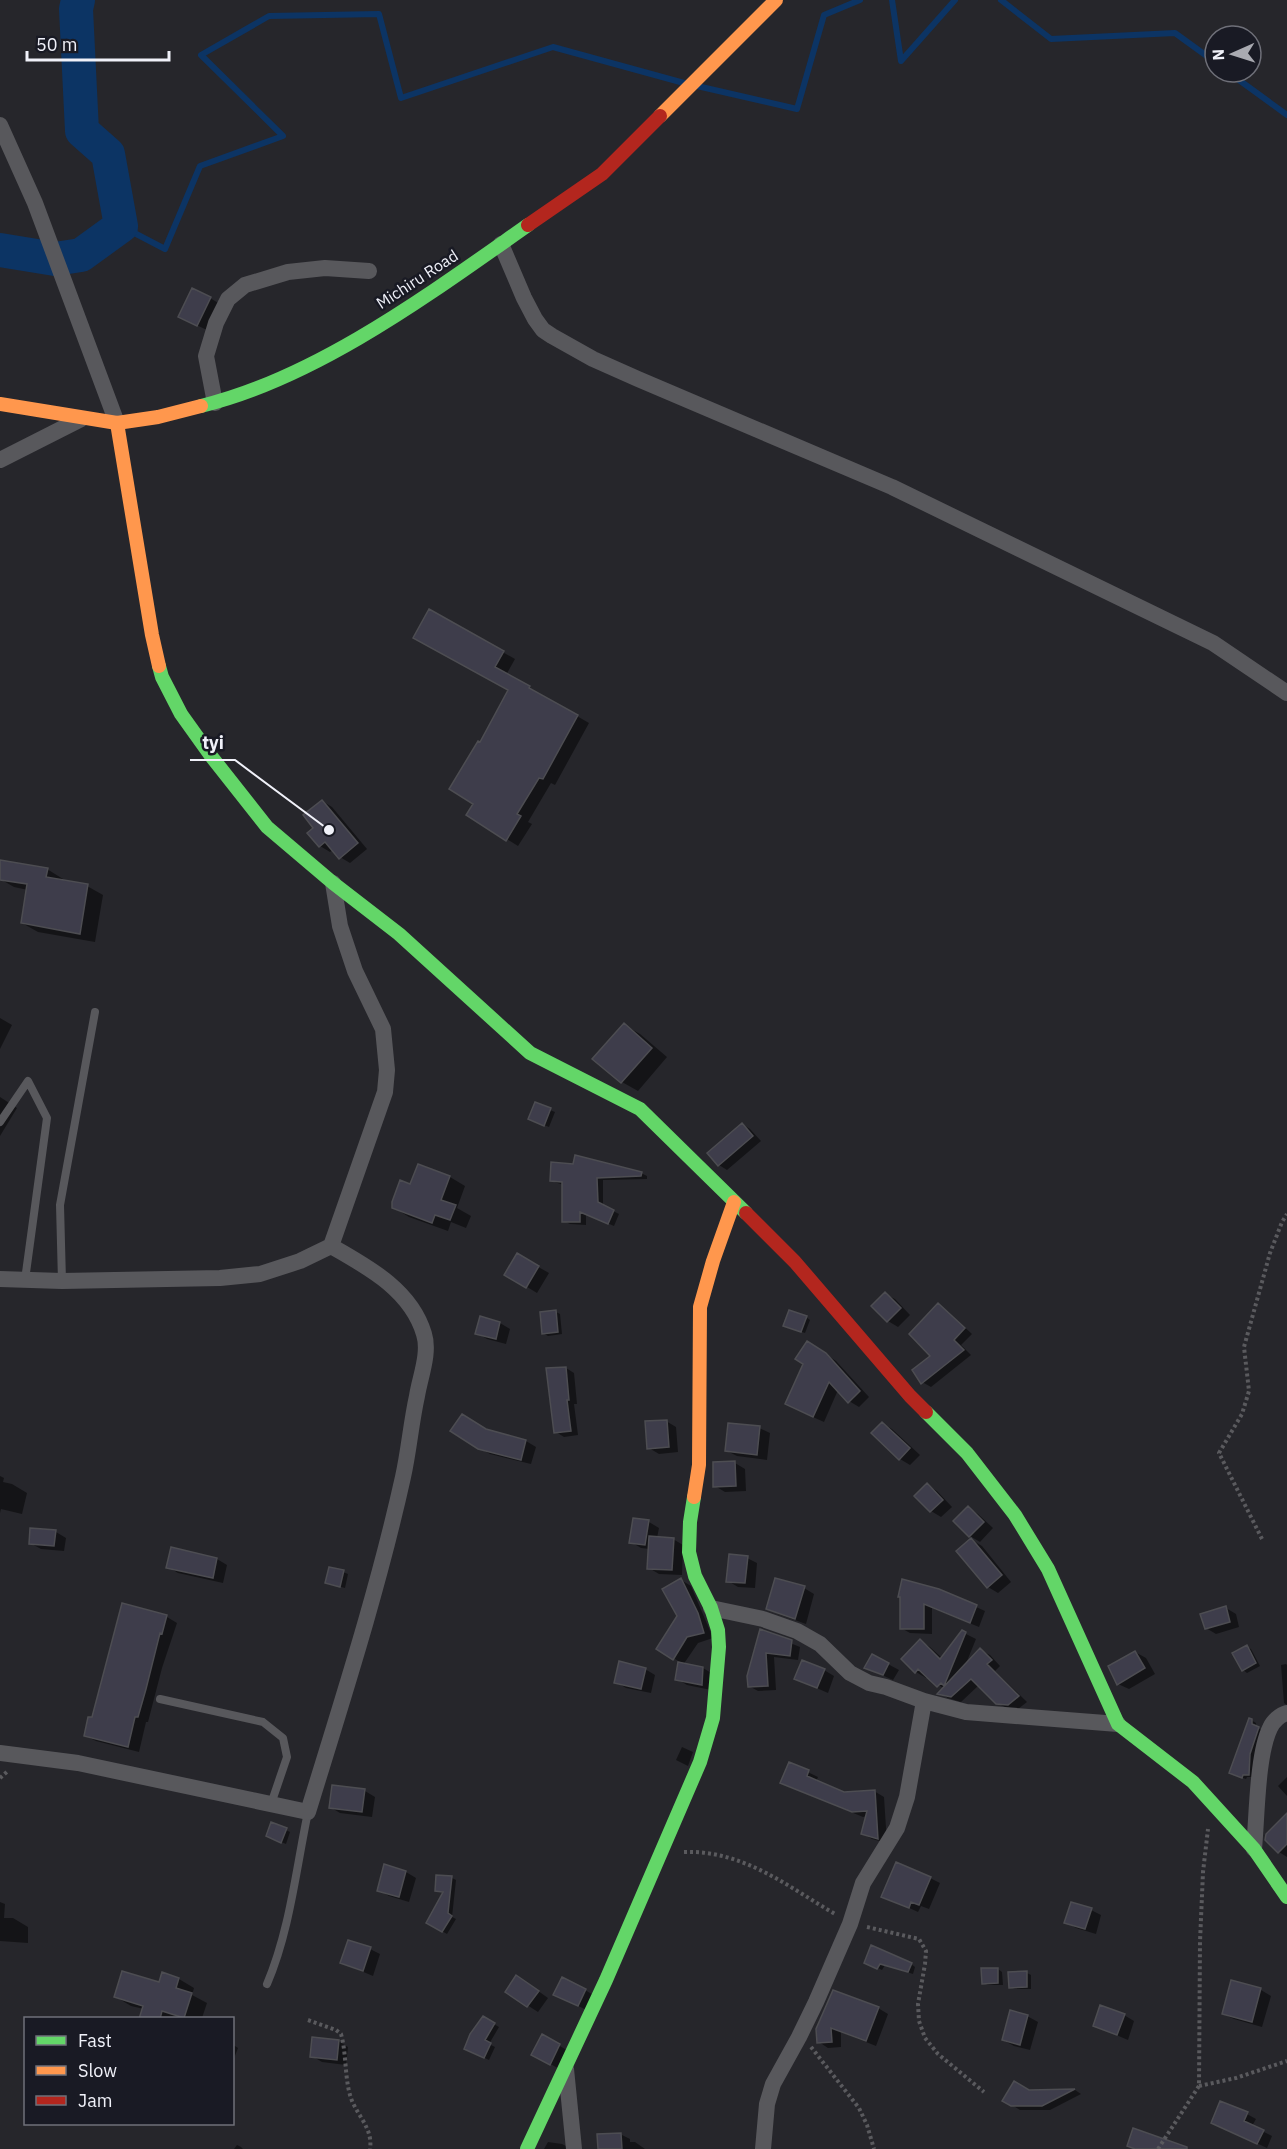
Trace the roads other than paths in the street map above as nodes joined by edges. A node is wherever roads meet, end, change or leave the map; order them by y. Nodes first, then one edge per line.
1 (776, 0) edge
2 (0, 125) edge
3 (501, 244) junction
4 (369, 270) dead end
5 (215, 403) junction
6 (0, 404) edge
7 (81, 419) junction
8 (117, 423) junction
9 (0, 460) edge
10 (1287, 693) edge
11 (333, 883) junction
12 (95, 1012) dead end
13 (0, 1122) edge
14 (734, 1202) junction
15 (331, 1246) junction
16 (0, 1279) edge
17 (25, 1280) junction
18 (62, 1281) junction
19 (711, 1608) junction
20 (160, 1699) dead end
21 (924, 1701) junction
22 (1287, 1713) edge
23 (1118, 1724) junction
24 (0, 1754) edge
25 (271, 1804) junction
26 (308, 1812) junction
27 (1254, 1849) junction
28 (1287, 1897) edge
29 (267, 1984) dead end
30 (566, 2065) junction
31 (528, 2149) edge
32 (574, 2149) edge
33 (763, 2149) edge

1 - 3 street, Michiru Road
2 - 8 street
3 - 5 street, Michiru Road
3 - 10 street
4 - 5 street
5 - 8 street, Michiru Road
6 - 7 street, Michiru Road
7 - 8 street, Michiru Road
7 - 9 street
8 - 11 street
11 - 14 street
11 - 15 street
12 - 18 lane
13 - 17 lane
14 - 19 street
14 - 23 street
15 - 18 street
15 - 26 street
16 - 17 street
17 - 18 street
19 - 21 street
19 - 30 street
20 - 25 lane
21 - 23 street
21 - 33 street
22 - 27 street
23 - 27 street
24 - 25 street
25 - 26 street
26 - 29 lane
27 - 28 street
30 - 31 street
30 - 32 street

